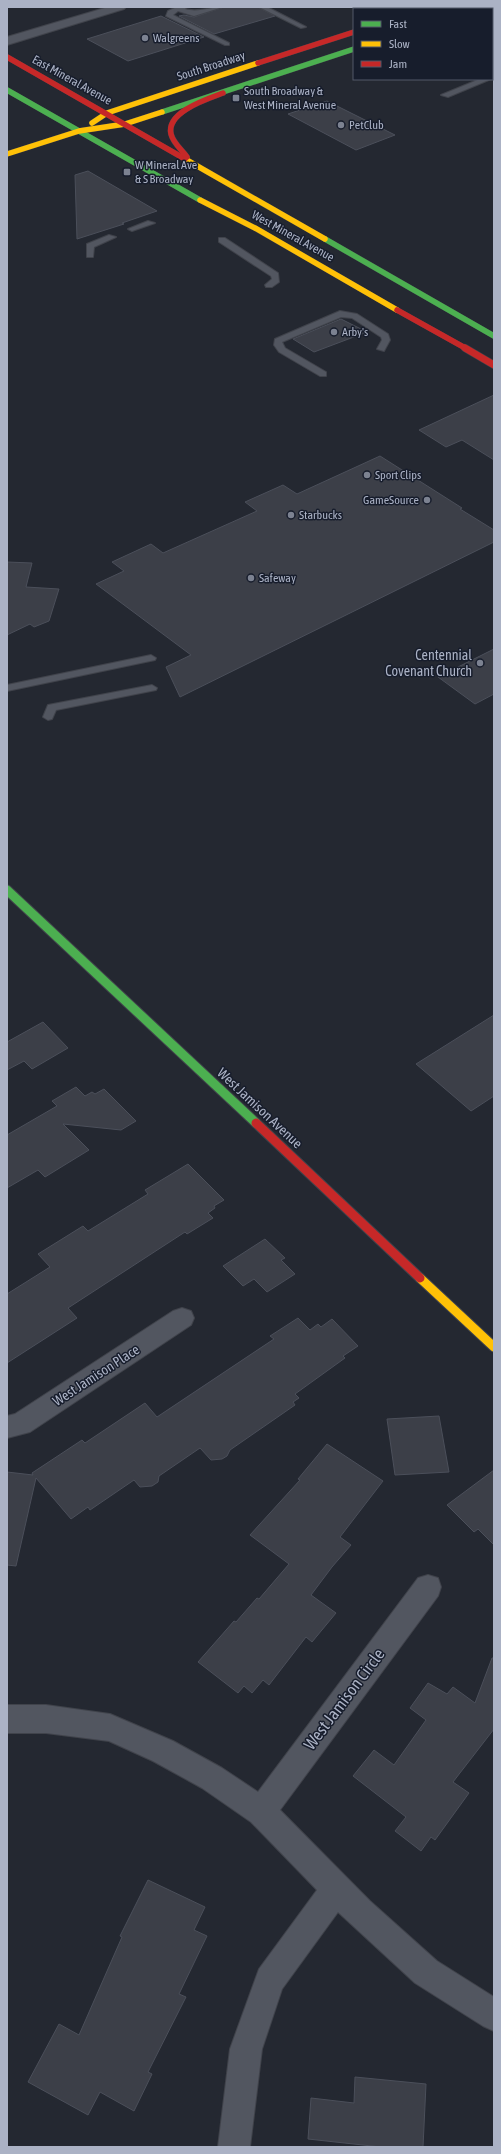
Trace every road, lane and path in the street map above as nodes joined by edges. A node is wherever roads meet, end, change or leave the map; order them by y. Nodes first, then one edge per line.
1 (120, 7) edge
2 (184, 7) edge
3 (220, 7) edge
4 (262, 7) edge
5 (176, 9) junction
6 (303, 27) dead end
7 (353, 32) edge
8 (7, 41) edge
9 (227, 44) dead end
10 (353, 49) edge
11 (7, 57) edge
12 (484, 80) edge
13 (7, 90) edge
14 (226, 92) junction
15 (445, 95) dead end
16 (107, 114) junction
17 (125, 124) junction
18 (78, 130) junction
19 (7, 154) edge
20 (192, 162) junction
21 (151, 223) dead end
22 (132, 229) dead end
23 (112, 237) dead end
24 (222, 240) dead end
25 (90, 255) dead end
26 (269, 285) dead end
27 (494, 336) edge
28 (381, 349) dead end
29 (494, 365) edge
30 (323, 374) dead end
31 (151, 658) dead end
32 (7, 688) edge
33 (152, 688) dead end
34 (48, 717) dead end
35 (7, 890) edge
36 (182, 1318) dead end
37 (494, 1347) edge
38 (7, 1427) edge
39 (428, 1587) dead end
40 (7, 1719) edge
41 (261, 1812) junction
42 (336, 1889) junction
43 (494, 2015) edge
44 (234, 2147) edge

1 - 8 street
2 - 5 lane
3 - 5 lane
4 - 6 lane
5 - 9 lane
7 - 16 main road, South Broadway
10 - 14 main road, South Broadway
11 - 16 main road, East Mineral Avenue
12 - 15 lane
13 - 18 main road
14 - 17 main road, South Broadway
14 - 20 main road
16 - 17 main road, East Mineral Avenue
16 - 18 main road, South Broadway
17 - 18 main road, South Broadway
17 - 20 main road, West Mineral Avenue
18 - 19 main road, South Broadway
18 - 29 main road, West Mineral Avenue
20 - 27 main road, West Mineral Avenue
21 - 22 lane
23 - 25 lane
24 - 26 lane
28 - 30 lane
31 - 32 lane
33 - 34 lane
35 - 37 main road, West Jamison Avenue
36 - 38 street, West Jamison Place
39 - 41 street, West Jamison Circle
40 - 41 street
41 - 42 street
42 - 43 street
42 - 44 street

